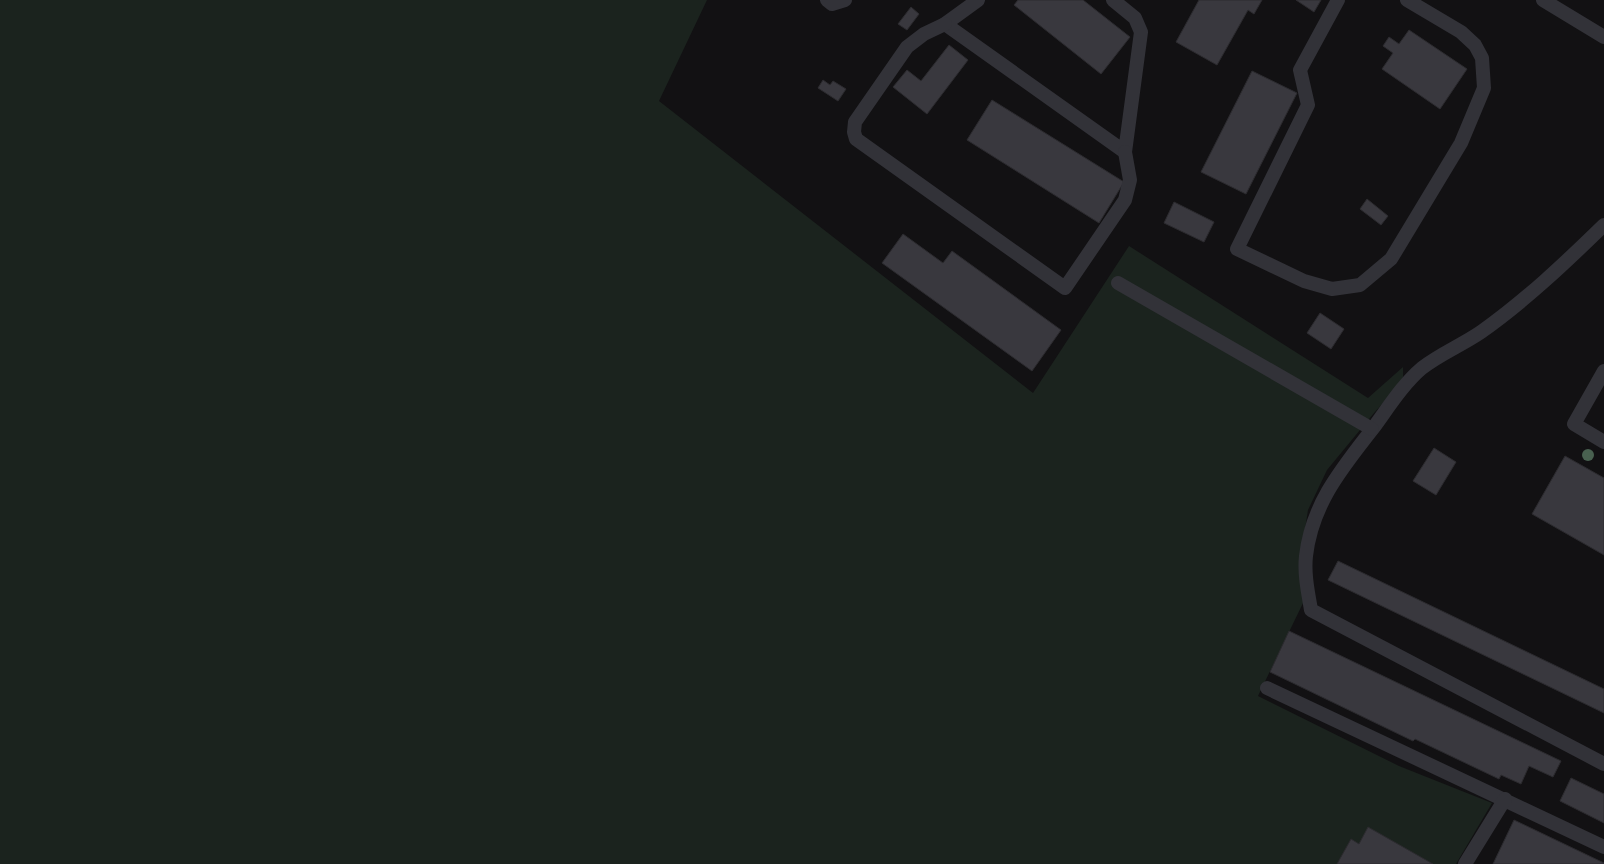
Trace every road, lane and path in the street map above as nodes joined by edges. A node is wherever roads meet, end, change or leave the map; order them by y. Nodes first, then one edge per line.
1 (827, 0) edge
2 (845, 0) edge
3 (978, 0) edge
4 (1113, 0) edge
5 (1338, 0) edge
6 (1407, 0) edge
7 (1543, 0) edge
8 (944, 24) junction
9 (1604, 37) edge
10 (1125, 152) junction
11 (1604, 225) edge
12 (1118, 283) dead end
13 (1604, 371) edge
14 (1372, 430) junction
15 (1604, 442) edge
16 (1267, 688) dead end
17 (1604, 764) edge
18 (1505, 799) junction
19 (1604, 847) edge
20 (1465, 864) edge

1 - 2 lane
3 - 8 lane
4 - 10 lane
5 - 6 lane
7 - 9 lane
8 - 10 lane
8 - 10 lane
11 - 14 lane
12 - 14 lane
13 - 15 lane
14 - 17 lane
16 - 18 lane
18 - 19 lane
18 - 20 lane

